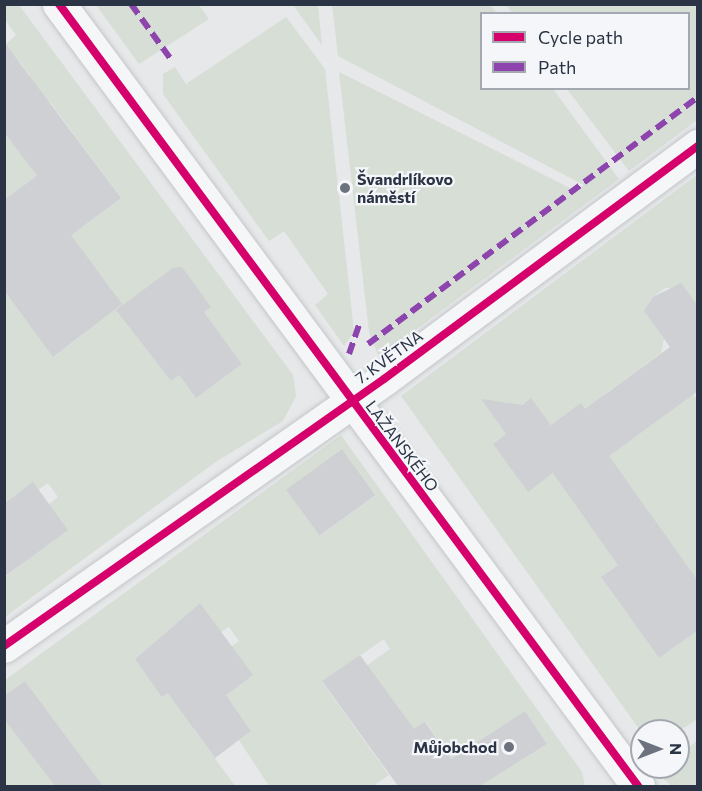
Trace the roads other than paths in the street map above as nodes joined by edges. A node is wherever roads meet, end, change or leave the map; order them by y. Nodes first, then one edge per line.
1 (59, 4) edge
2 (698, 146) edge
3 (351, 400) junction
4 (4, 646) edge
5 (638, 786) edge

1 - 3 street, LAŽANSKÉHO
2 - 3 street, 7. KVĚTNA
3 - 4 street, 7. KVĚTNA
3 - 5 street, LAŽANSKÉHO

